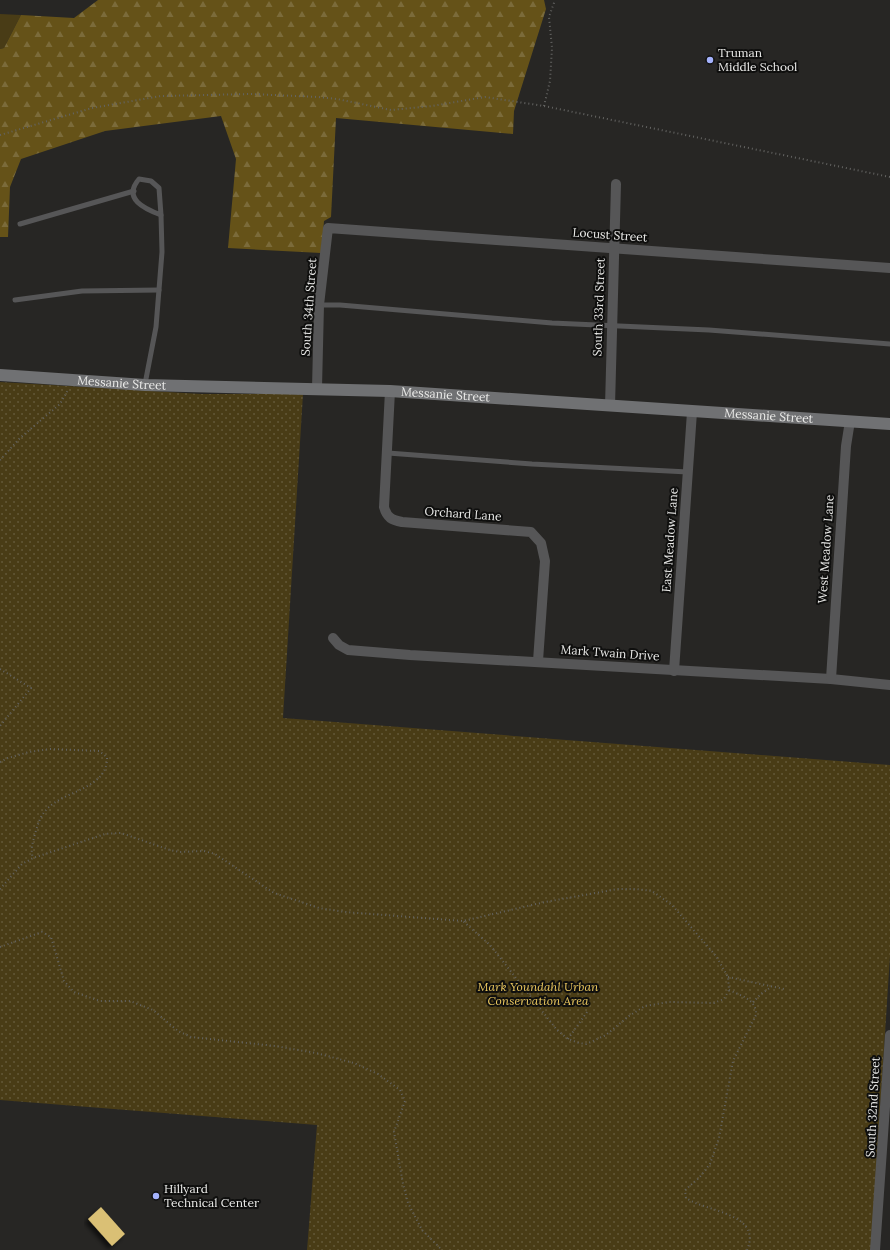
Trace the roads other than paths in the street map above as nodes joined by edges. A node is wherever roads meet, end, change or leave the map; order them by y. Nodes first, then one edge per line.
1 (616, 184) dead end
2 (134, 191) junction
3 (161, 215) junction
4 (20, 224) dead end
5 (328, 228) joint
6 (614, 248) junction
7 (890, 268) edge
8 (159, 290) junction
9 (15, 300) dead end
10 (319, 305) junction
11 (611, 326) junction
12 (890, 344) edge
13 (0, 375) edge
14 (145, 385) junction
15 (317, 388) junction
16 (390, 391) junction
17 (610, 406) junction
18 (692, 412) junction
19 (850, 422) junction
20 (890, 424) edge
21 (388, 453) junction
22 (688, 472) junction
23 (333, 638) dead end
24 (538, 661) junction
25 (674, 671) junction
26 (831, 679) junction
27 (890, 685) edge
28 (890, 1035) edge
29 (890, 1040) edge
30 (888, 1110) edge
31 (886, 1181) edge
32 (875, 1250) edge

1 - 6 street, South 33rd Street
2 - 3 lane
2 - 3 lane
2 - 4 lane
3 - 8 lane
5 - 6 street, Locust Street
5 - 10 street, South 34th Street
6 - 7 street, Locust Street
6 - 11 street, South 33rd Street
8 - 9 lane
8 - 14 lane
10 - 11 lane
10 - 15 street, South 34th Street
11 - 12 lane
11 - 17 street, South 33rd Street
13 - 14 street, Messanie Street
14 - 15 street, Messanie Street
15 - 16 street, Messanie Street
16 - 17 street, Messanie Street
16 - 21 street, Orchard Lane
17 - 18 street, Messanie Street
18 - 19 street, Messanie Street
18 - 22 street, East Meadow Lane
19 - 20 street, Messanie Street
19 - 26 street, West Meadow Lane
21 - 22 lane
21 - 24 street, Orchard Lane
22 - 25 street, East Meadow Lane
23 - 24 street, Mark Twain Drive
24 - 25 street, Mark Twain Drive
25 - 26 street, Mark Twain Drive
26 - 27 street, Mark Twain Drive
28 - 29 street, South 32nd Street
29 - 30 street, South 32nd Street
30 - 31 street, South 32nd Street
31 - 32 street, South 32nd Street

